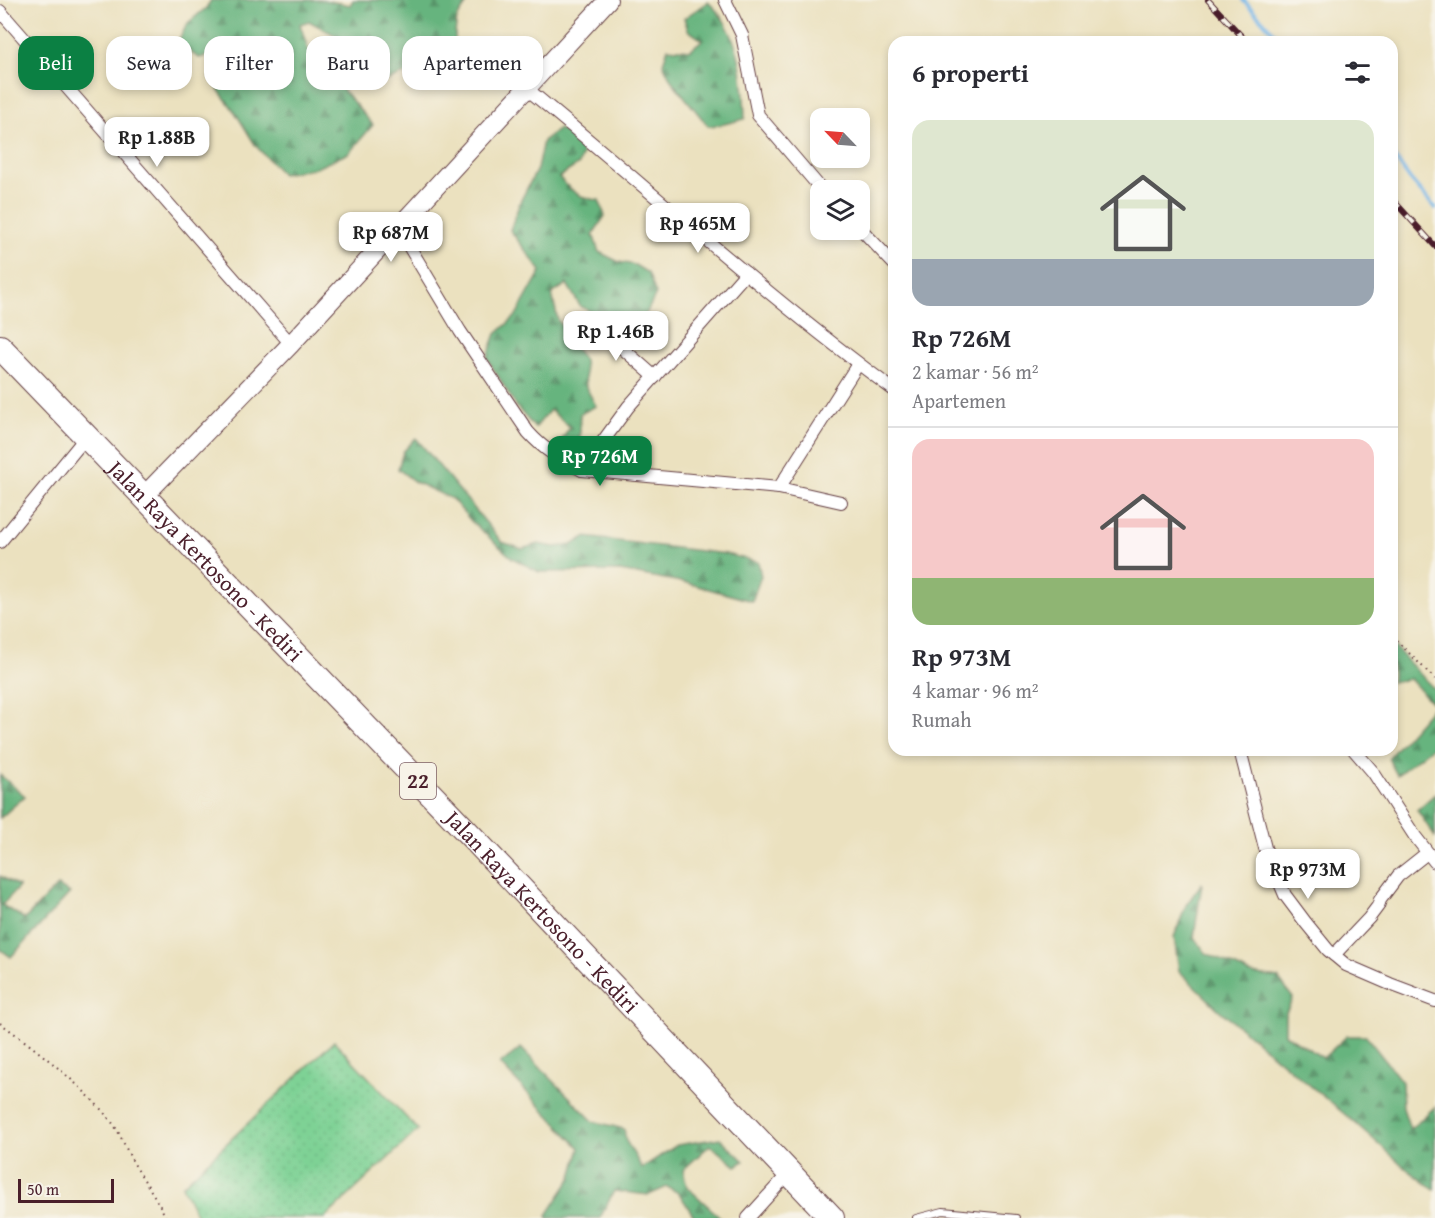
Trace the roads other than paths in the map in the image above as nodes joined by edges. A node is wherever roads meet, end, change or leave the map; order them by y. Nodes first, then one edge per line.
1 (608, 0) edge
2 (725, 0) edge
3 (0, 11) edge
4 (543, 69) edge
5 (523, 90) edge
6 (527, 90) edge
7 (813, 180) edge
8 (398, 228) junction
9 (870, 239) edge
10 (888, 258) edge
11 (746, 273) junction
12 (596, 325) dead end
13 (291, 344) junction
14 (0, 347) edge
15 (858, 364) junction
16 (655, 377) junction
17 (888, 386) edge
18 (86, 437) junction
19 (582, 470) junction
20 (779, 488) junction
21 (143, 497) junction
22 (842, 502) dead end
23 (0, 542) edge
24 (1242, 756) edge
25 (1359, 756) edge
26 (1431, 857) edge
27 (1334, 955) junction
28 (1435, 1001) edge
29 (789, 1173) junction
30 (748, 1218) edge
31 (832, 1218) edge
32 (916, 1218) edge
33 (1016, 1218) edge

1 - 4 street
2 - 7 street
3 - 13 street
5 - 8 street
6 - 11 street
8 - 13 street
8 - 19 street
9 - 10 street
11 - 15 street
11 - 16 street
12 - 16 street
13 - 21 street
14 - 18 highway, Jalan Raya Kertosono - Kediri / 22
15 - 17 street
15 - 20 street
16 - 19 street
18 - 21 highway, Jalan Raya Kertosono - Kediri / 22
18 - 23 street
19 - 20 street
20 - 22 street
21 - 29 highway, Jalan Raya Kertosono - Kediri / 22
24 - 27 street
25 - 26 street
26 - 27 street
27 - 28 street
29 - 30 street
29 - 31 highway, Jalan Raya Kertosono - Kediri / 22
32 - 33 lane

